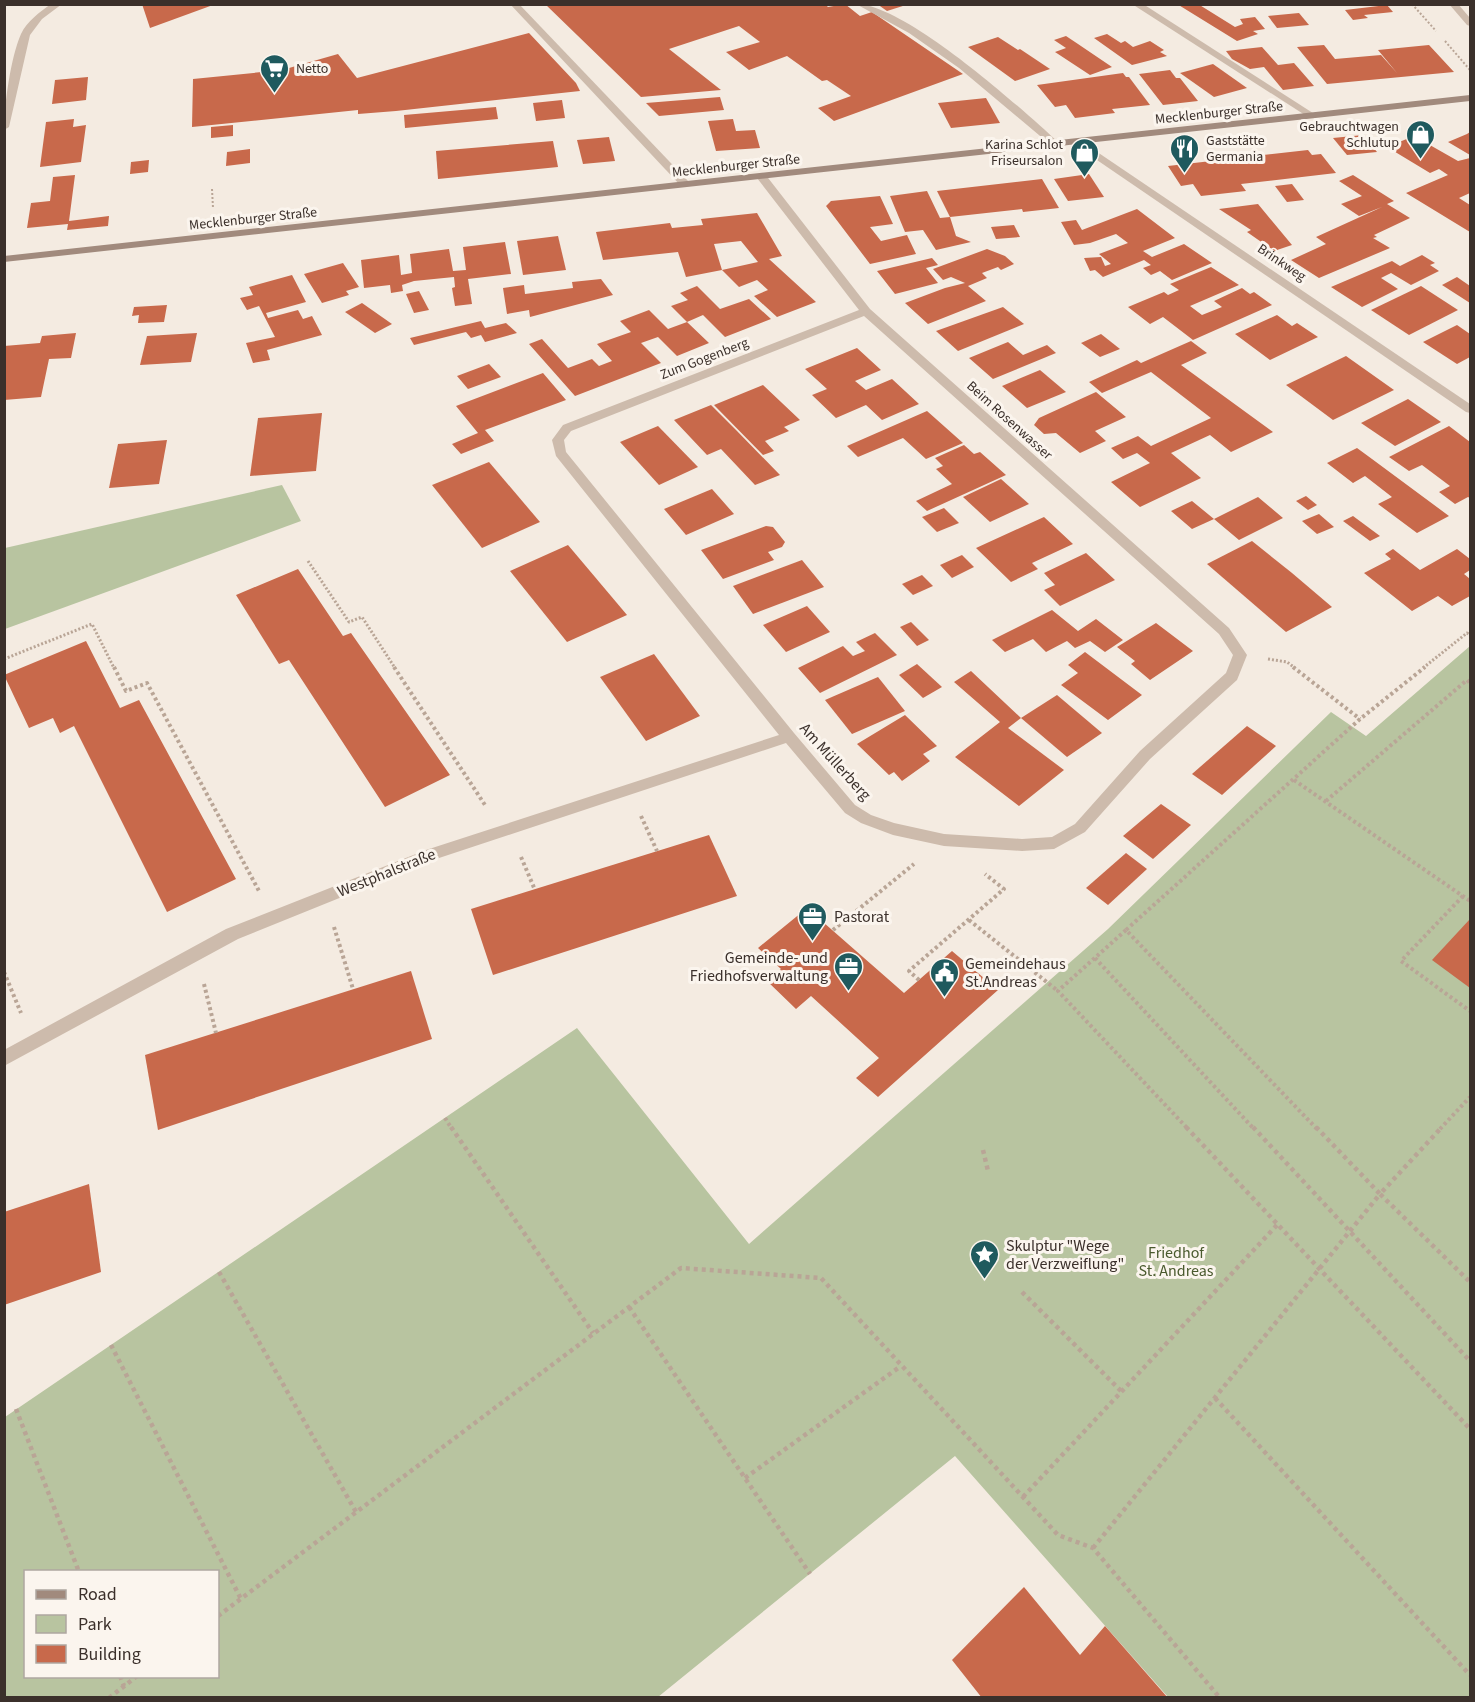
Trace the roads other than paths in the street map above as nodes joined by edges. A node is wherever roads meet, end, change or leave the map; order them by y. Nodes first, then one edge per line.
1 (58, 4) edge
2 (514, 4) edge
3 (860, 4) edge
4 (1136, 4) edge
5 (1453, 4) edge
6 (1469, 20) edge
7 (1470, 98) edge
8 (1311, 115) junction
9 (4, 127) edge
10 (1075, 141) junction
11 (1055, 144) junction
12 (760, 176) junction
13 (684, 184) junction
14 (4, 259) edge
15 (866, 311) junction
16 (1470, 409) edge
17 (558, 440) joint
18 (1232, 676) joint
19 (789, 737) junction
20 (4, 1059) edge

1 - 9 street
2 - 13 street
3 - 11 street
4 - 8 street
5 - 6 street
7 - 8 street, Mecklenburger Straße
8 - 10 street, Mecklenburger Straße
10 - 11 street, Mecklenburger Straße
10 - 16 street, Brinkweg
11 - 12 street, Mecklenburger Straße
12 - 13 street, Mecklenburger Straße
12 - 15 street, Beim Rosenwasser
13 - 14 street, Mecklenburger Straße
15 - 17 street, Zum Gogenberg
15 - 18 street, Beim Rosenwasser
17 - 19 street, Am Müllerberg
18 - 19 street, Am Müllerberg
19 - 20 street, Westphalstraße

